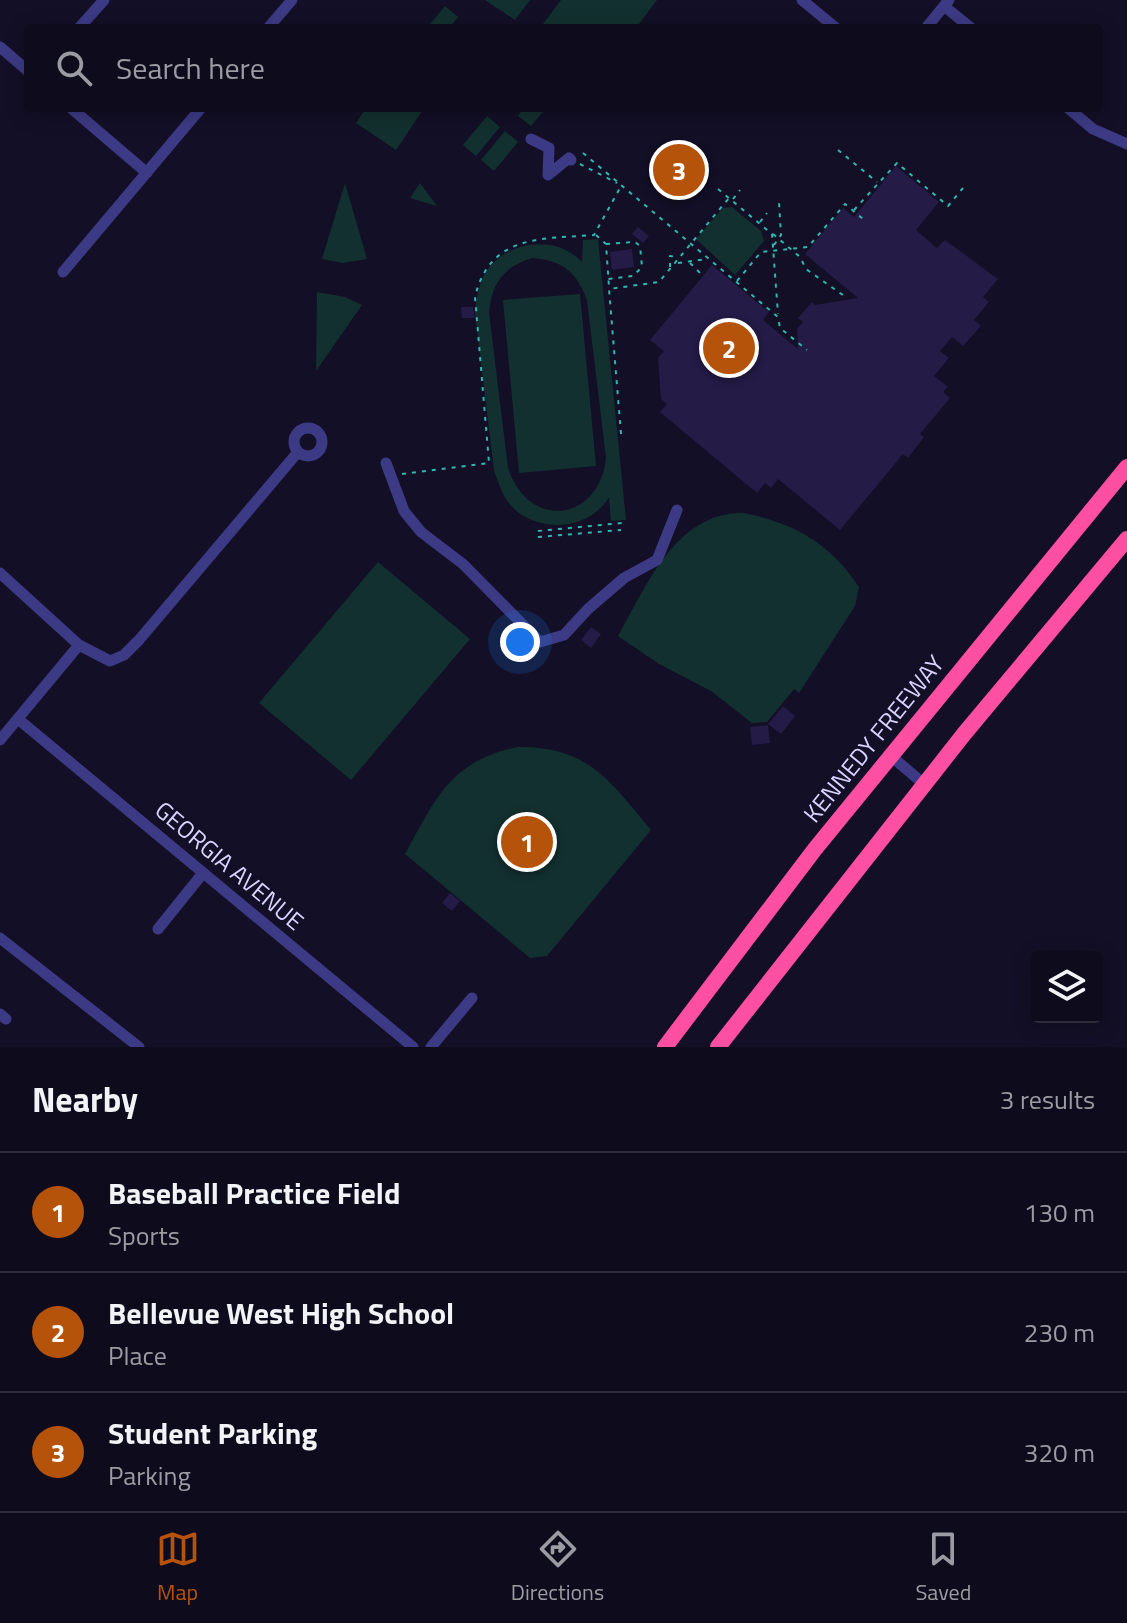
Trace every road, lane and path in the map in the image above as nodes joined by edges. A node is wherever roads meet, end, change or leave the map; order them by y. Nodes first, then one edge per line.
1 (104, 0) edge
2 (292, 0) edge
3 (802, 0) edge
4 (947, 3) edge
5 (83, 24) edge
6 (271, 24) edge
7 (831, 24) edge
8 (929, 24) edge
9 (967, 24) edge
10 (0, 47) edge
11 (24, 68) edge
12 (76, 112) edge
13 (198, 112) edge
14 (1073, 112) edge
15 (531, 139) dead end
16 (1127, 144) edge
17 (838, 150) dead end
18 (583, 153) dead end
19 (571, 160) joint
20 (147, 173) junction
21 (618, 183) junction
22 (878, 183) junction
23 (621, 186) junction
24 (963, 188) dead end
25 (718, 189) dead end
26 (740, 190) dead end
27 (731, 199) junction
28 (779, 202) dead end
29 (853, 211) junction
30 (767, 213) dead end
31 (863, 219) dead end
32 (760, 223) junction
33 (772, 234) junction
34 (594, 235) junction
35 (779, 239) junction
36 (606, 244) junction
37 (691, 244) junction
38 (773, 246) junction
39 (774, 251) junction
40 (793, 251) junction
41 (679, 258) junction
42 (708, 258) junction
43 (689, 261) junction
44 (675, 263) junction
45 (671, 268) junction
46 (63, 272) dead end
47 (703, 276) dead end
48 (608, 279) junction
49 (736, 282) junction
50 (609, 289) junction
51 (847, 298) dead end
52 (778, 317) junction
53 (807, 350) dead end
54 (621, 434) dead end
55 (298, 452) dead end
56 (386, 463) dead end
57 (1127, 467) edge
58 (392, 476) junction
59 (677, 510) dead end
60 (622, 523) dead end
61 (621, 530) dead end
62 (538, 531) dead end
63 (538, 537) dead end
64 (1127, 539) edge
65 (0, 573) edge
66 (79, 645) junction
67 (18, 719) junction
68 (0, 740) edge
69 (891, 756) junction
70 (924, 784) junction
71 (203, 873) junction
72 (158, 929) dead end
73 (0, 938) edge
74 (472, 998) dead end
75 (139, 1047) edge
76 (413, 1047) edge
77 (431, 1047) edge
78 (665, 1047) edge
79 (718, 1047) edge

1 - 5 street
2 - 6 street
3 - 7 street
4 - 8 street
4 - 9 street
10 - 11 street
12 - 20 street
13 - 20 street
14 - 16 street
15 - 19 street
17 - 22 path
18 - 21 path
19 - 21 path
20 - 46 street
21 - 23 path
22 - 24 path
22 - 29 path
23 - 34 path
23 - 37 path
25 - 27 path
26 - 27 path
27 - 32 path
27 - 37 path
28 - 35 path
29 - 31 path
29 - 40 path
30 - 32 path
32 - 33 path
33 - 35 path
33 - 38 path
34 - 36 path
34 - 58 path
35 - 38 path
35 - 40 path
36 - 48 path
36 - 48 path
37 - 41 path
37 - 42 path
38 - 39 path
39 - 40 path
39 - 49 path
39 - 52 path
40 - 51 path
41 - 44 path
41 - 45 path
42 - 43 path
42 - 49 path
43 - 44 path
43 - 47 path
44 - 45 path
45 - 50 path
48 - 50 path
49 - 52 path
50 - 54 path
52 - 53 path
55 - 66 street
56 - 58 street
57 - 69 highway, KENNEDY FREEWAY
58 - 59 street
60 - 62 path
61 - 63 path
64 - 70 highway
65 - 66 street
66 - 67 street
67 - 68 street
67 - 71 street, GEORGIA AVENUE
69 - 70 street
69 - 78 highway, KENNEDY FREEWAY
70 - 79 highway
71 - 72 street
71 - 76 street, GEORGIA AVENUE
73 - 75 street
74 - 77 street

